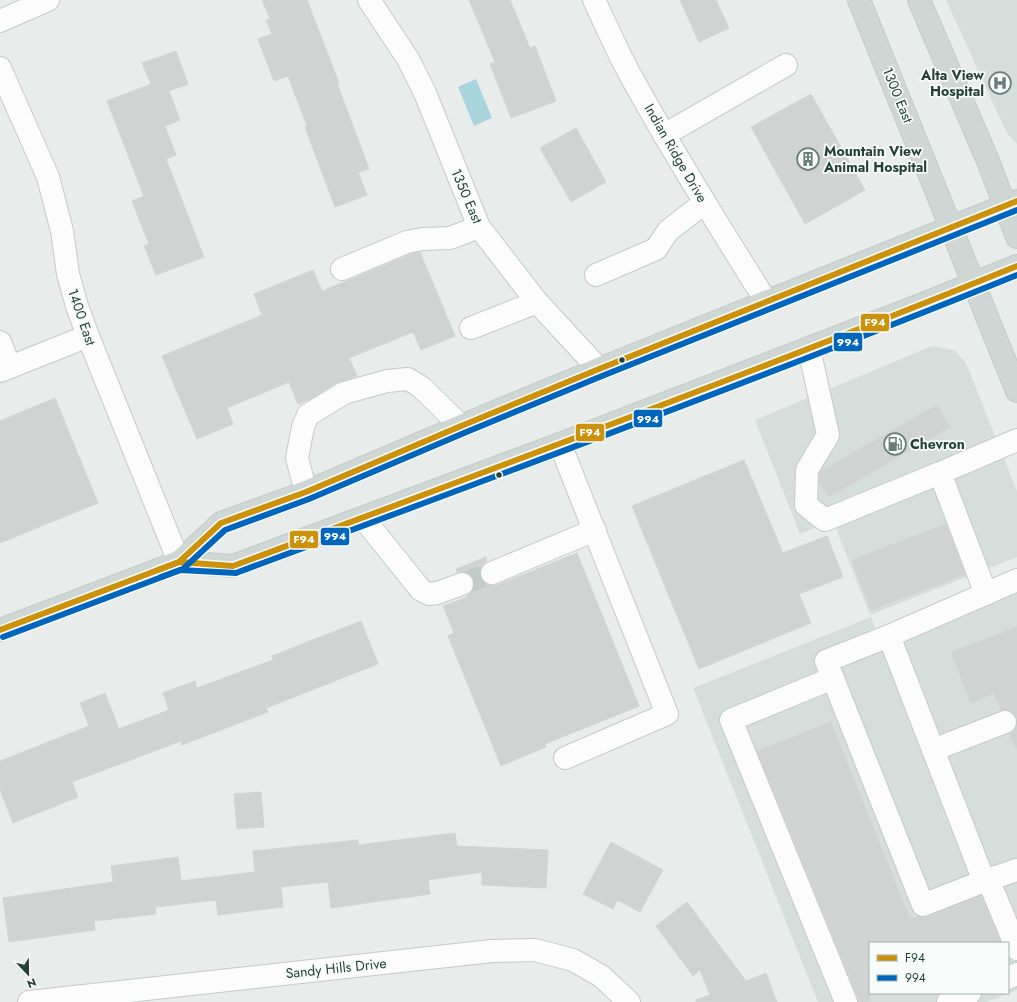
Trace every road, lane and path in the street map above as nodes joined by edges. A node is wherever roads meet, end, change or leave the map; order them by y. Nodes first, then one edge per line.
1 (48, 0) edge
2 (369, 0) edge
3 (594, 0) edge
4 (860, 0) edge
5 (919, 0) edge
6 (0, 21) edge
7 (786, 65) dead end
8 (0, 68) edge
9 (664, 135) junction
10 (704, 203) junction
11 (1011, 203) edge
12 (479, 227) junction
13 (951, 227) junction
14 (1017, 237) edge
15 (1017, 266) edge
16 (342, 269) dead end
17 (596, 274) dead end
18 (974, 284) junction
19 (537, 302) junction
20 (766, 302) junction
21 (471, 328) dead end
22 (88, 336) junction
23 (0, 342) edge
24 (809, 348) junction
25 (5, 369) edge
26 (599, 369) junction
27 (1017, 391) edge
28 (461, 426) junction
29 (1017, 440) edge
30 (560, 444) junction
31 (940, 473) junction
32 (306, 492) junction
33 (363, 518) junction
34 (594, 530) junction
35 (179, 562) junction
36 (492, 573) tunnel mouth
37 (1017, 580) edge
38 (462, 584) tunnel mouth
39 (986, 594) junction
40 (0, 630) edge
41 (889, 636) junction
42 (833, 678) junction
43 (1005, 722) dead end
44 (933, 750) junction
45 (565, 758) dead end
46 (997, 877) edge
47 (1017, 922) edge
48 (1017, 950) edge
49 (968, 994) edge
50 (29, 1002) edge
51 (629, 1002) edge
52 (846, 1002) edge
53 (948, 1002) edge

1 - 6 street
2 - 12 street, 1350 East
3 - 9 street, Indian Ridge Drive
4 - 13 main road, 1300 East
5 - 11 main road
7 - 9 street
8 - 22 street, 1400 East
9 - 10 street, Indian Ridge Drive
10 - 17 street
10 - 20 street, Indian Ridge Drive
11 - 13 main road
11 - 14 main road
12 - 16 street
12 - 19 street, 1350 East
13 - 18 main road, 1300 East
13 - 20 main road
15 - 18 main road
18 - 24 main road
18 - 27 main road, 1300 East
19 - 21 street
19 - 26 street, 1350 East
20 - 26 main road
22 - 25 street
22 - 35 street, 1400 East
23 - 25 street
24 - 30 main road
24 - 31 street
26 - 28 main road
28 - 32 main road
28 - 32 street
29 - 31 street
30 - 33 main road
30 - 34 street
31 - 39 street
32 - 35 main road
33 - 35 main road
33 - 38 street
34 - 36 street
34 - 45 street
35 - 40 main road
37 - 39 street
39 - 41 street
41 - 42 street
41 - 44 street
42 - 46 street
42 - 52 street
43 - 44 street
44 - 46 street
46 - 47 street
46 - 48 street
49 - 53 street
50 - 51 street, Sandy Hills Drive

